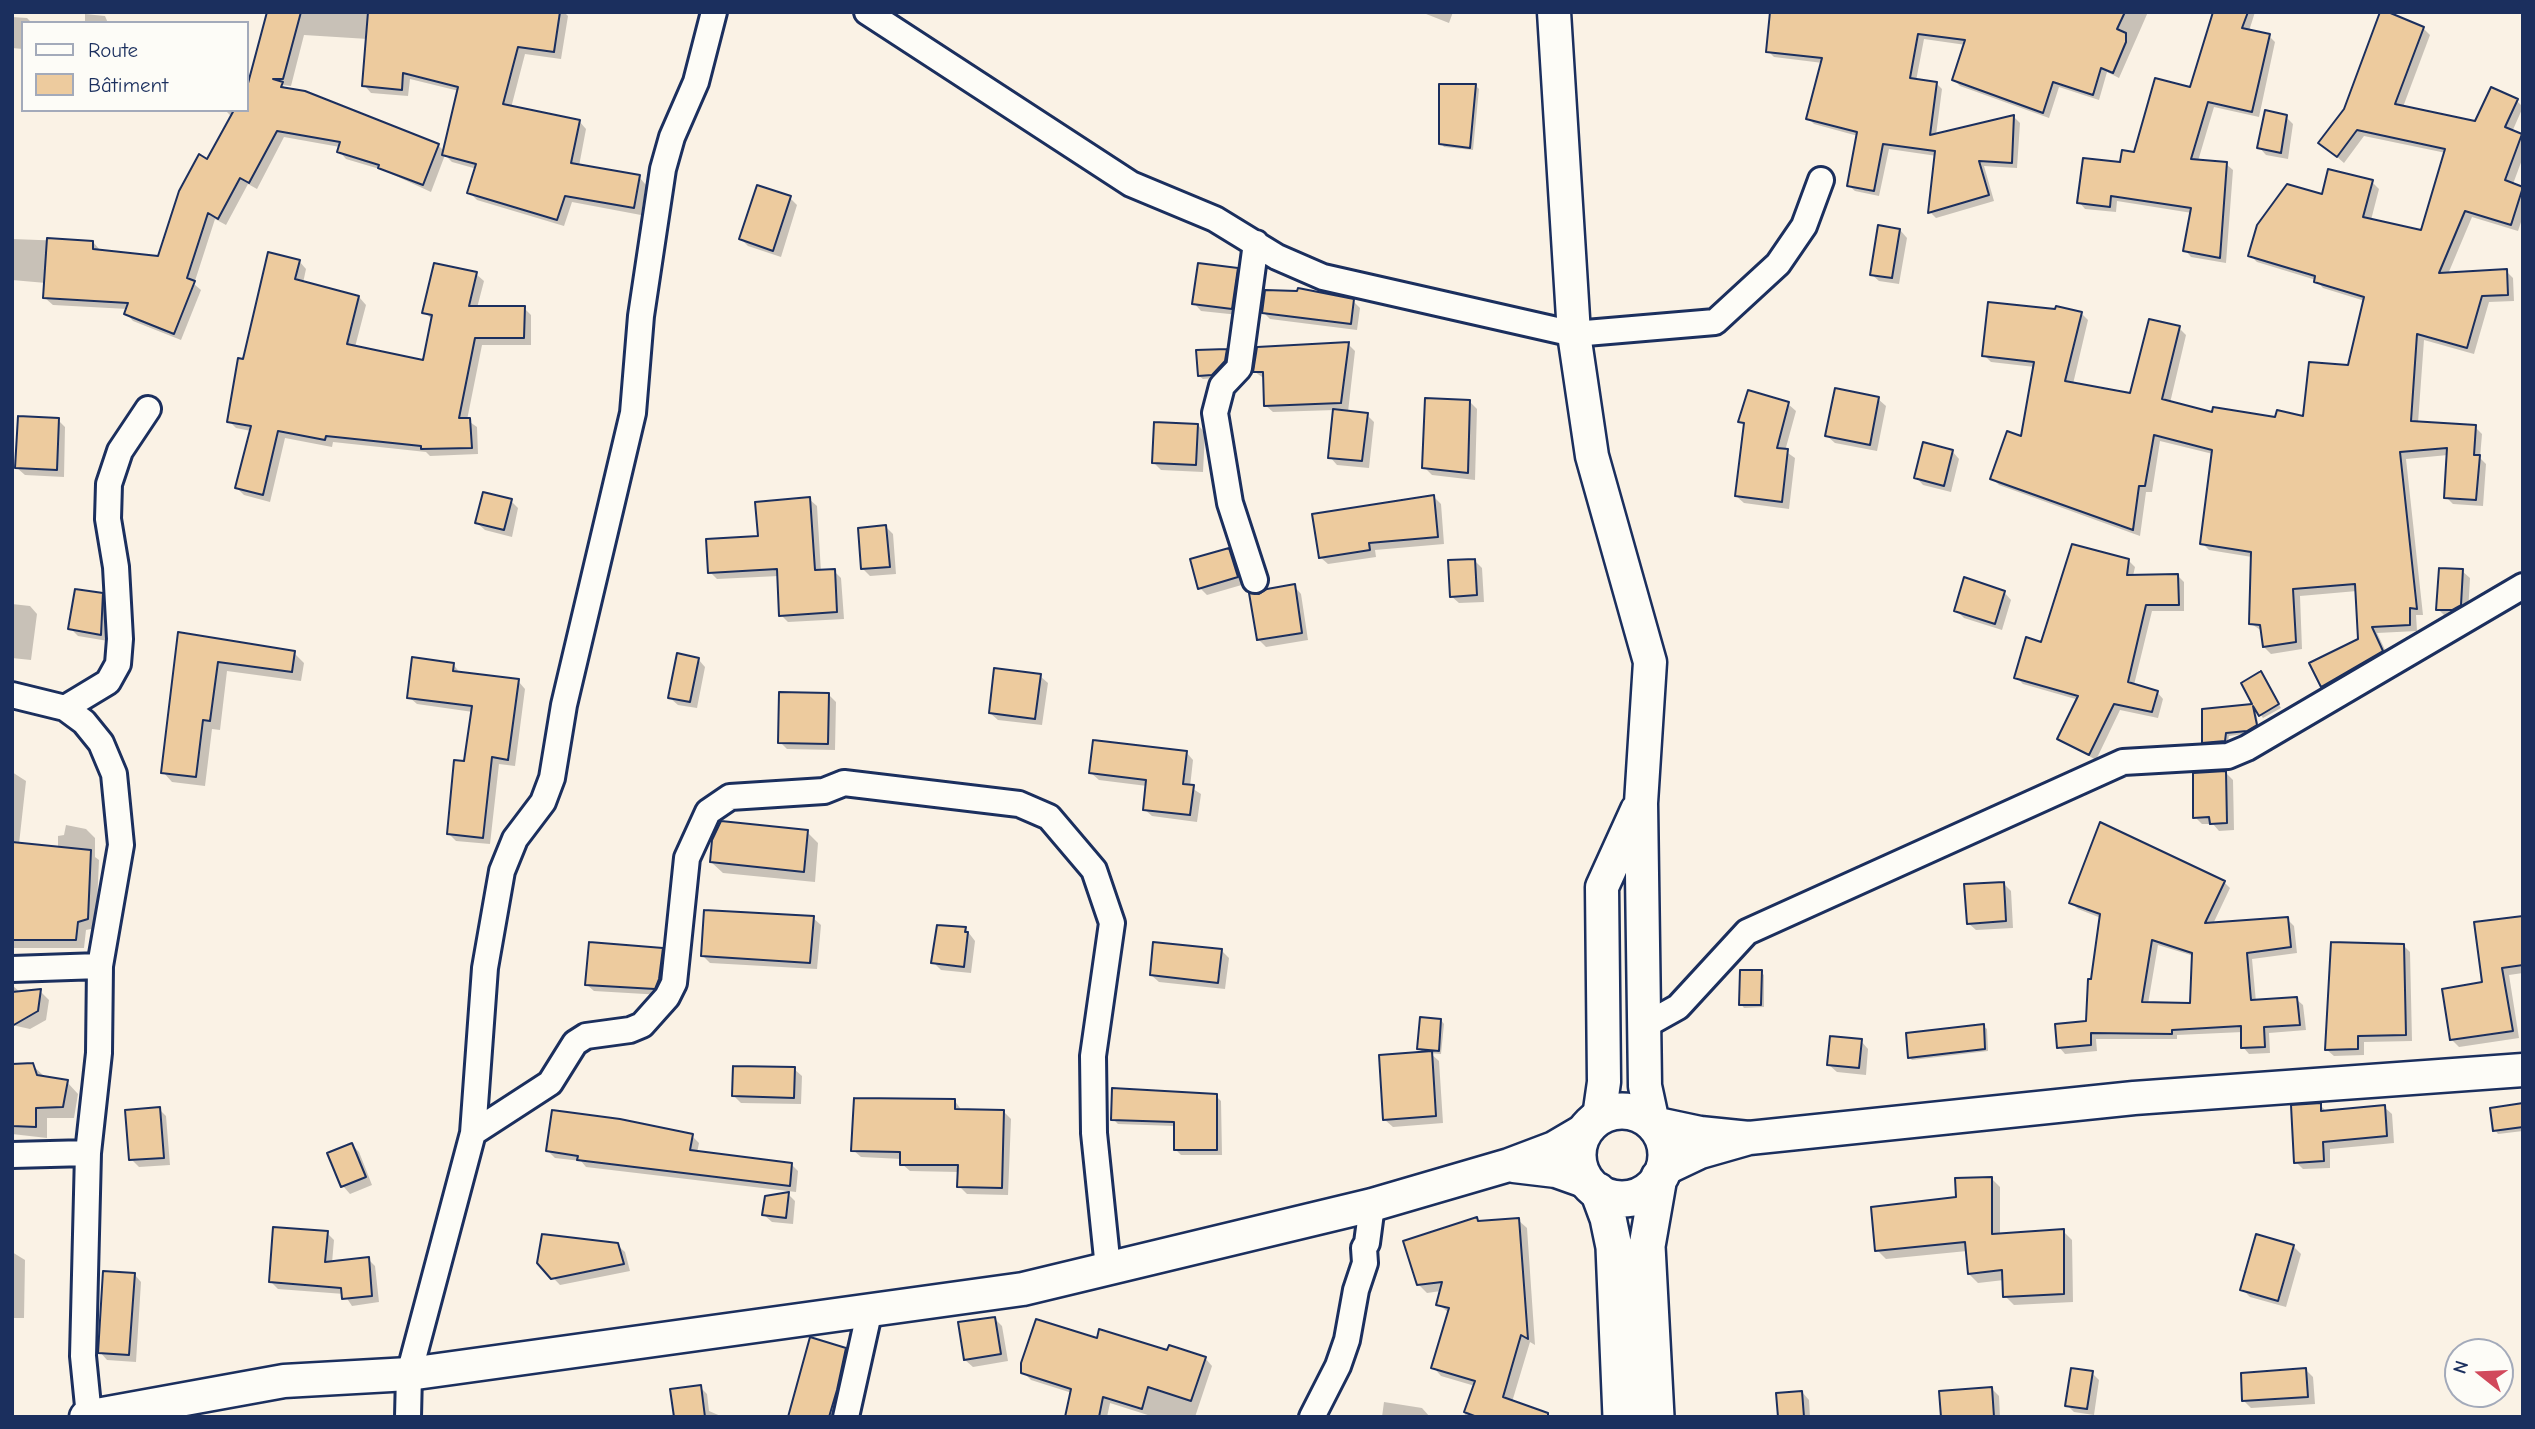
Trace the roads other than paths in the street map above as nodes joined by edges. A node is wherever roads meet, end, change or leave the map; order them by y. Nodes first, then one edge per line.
1 (714, 12) edge
2 (867, 12) edge
3 (1554, 12) edge
4 (1821, 180) dead end
5 (1256, 243) junction
6 (1574, 334) junction
7 (148, 409) dead end
8 (1255, 580) dead end
9 (2523, 586) edge
10 (12, 695) edge
11 (65, 708) junction
12 (1641, 803) junction
13 (100, 966) junction
14 (12, 969) edge
15 (1644, 1026) junction
16 (2523, 1070) edge
17 (1593, 1122) junction
18 (1653, 1123) junction
19 (473, 1133) junction
20 (1748, 1138) junction
21 (88, 1153) junction
22 (12, 1155) edge
23 (1509, 1165) junction
24 (1661, 1174) junction
25 (1592, 1187) junction
26 (1371, 1205) junction
27 (1108, 1268) junction
28 (870, 1309) junction
29 (409, 1374) junction
30 (153, 1410) edge
31 (87, 1417) edge
32 (408, 1417) edge
33 (846, 1417) edge
34 (1312, 1417) edge
35 (1621, 1417) edge
36 (1657, 1417) edge

1 - 19 street
2 - 5 street
3 - 6 street
4 - 6 street
5 - 6 street
5 - 8 street
6 - 12 street
7 - 11 street
9 - 15 street
10 - 11 street
11 - 13 street
12 - 15 street
12 - 17 street
13 - 14 street
13 - 21 street
15 - 18 street
16 - 20 street
17 - 18 main road
17 - 23 street
17 - 25 main road
18 - 20 street
18 - 24 main road
19 - 27 street
19 - 29 street
20 - 24 street
21 - 22 street
21 - 31 street
23 - 25 street
23 - 26 street
24 - 25 main road
24 - 36 main road
25 - 35 main road
26 - 27 street
26 - 34 street
27 - 28 street
28 - 29 street
28 - 33 street
29 - 30 street
29 - 32 street
30 - 31 street

